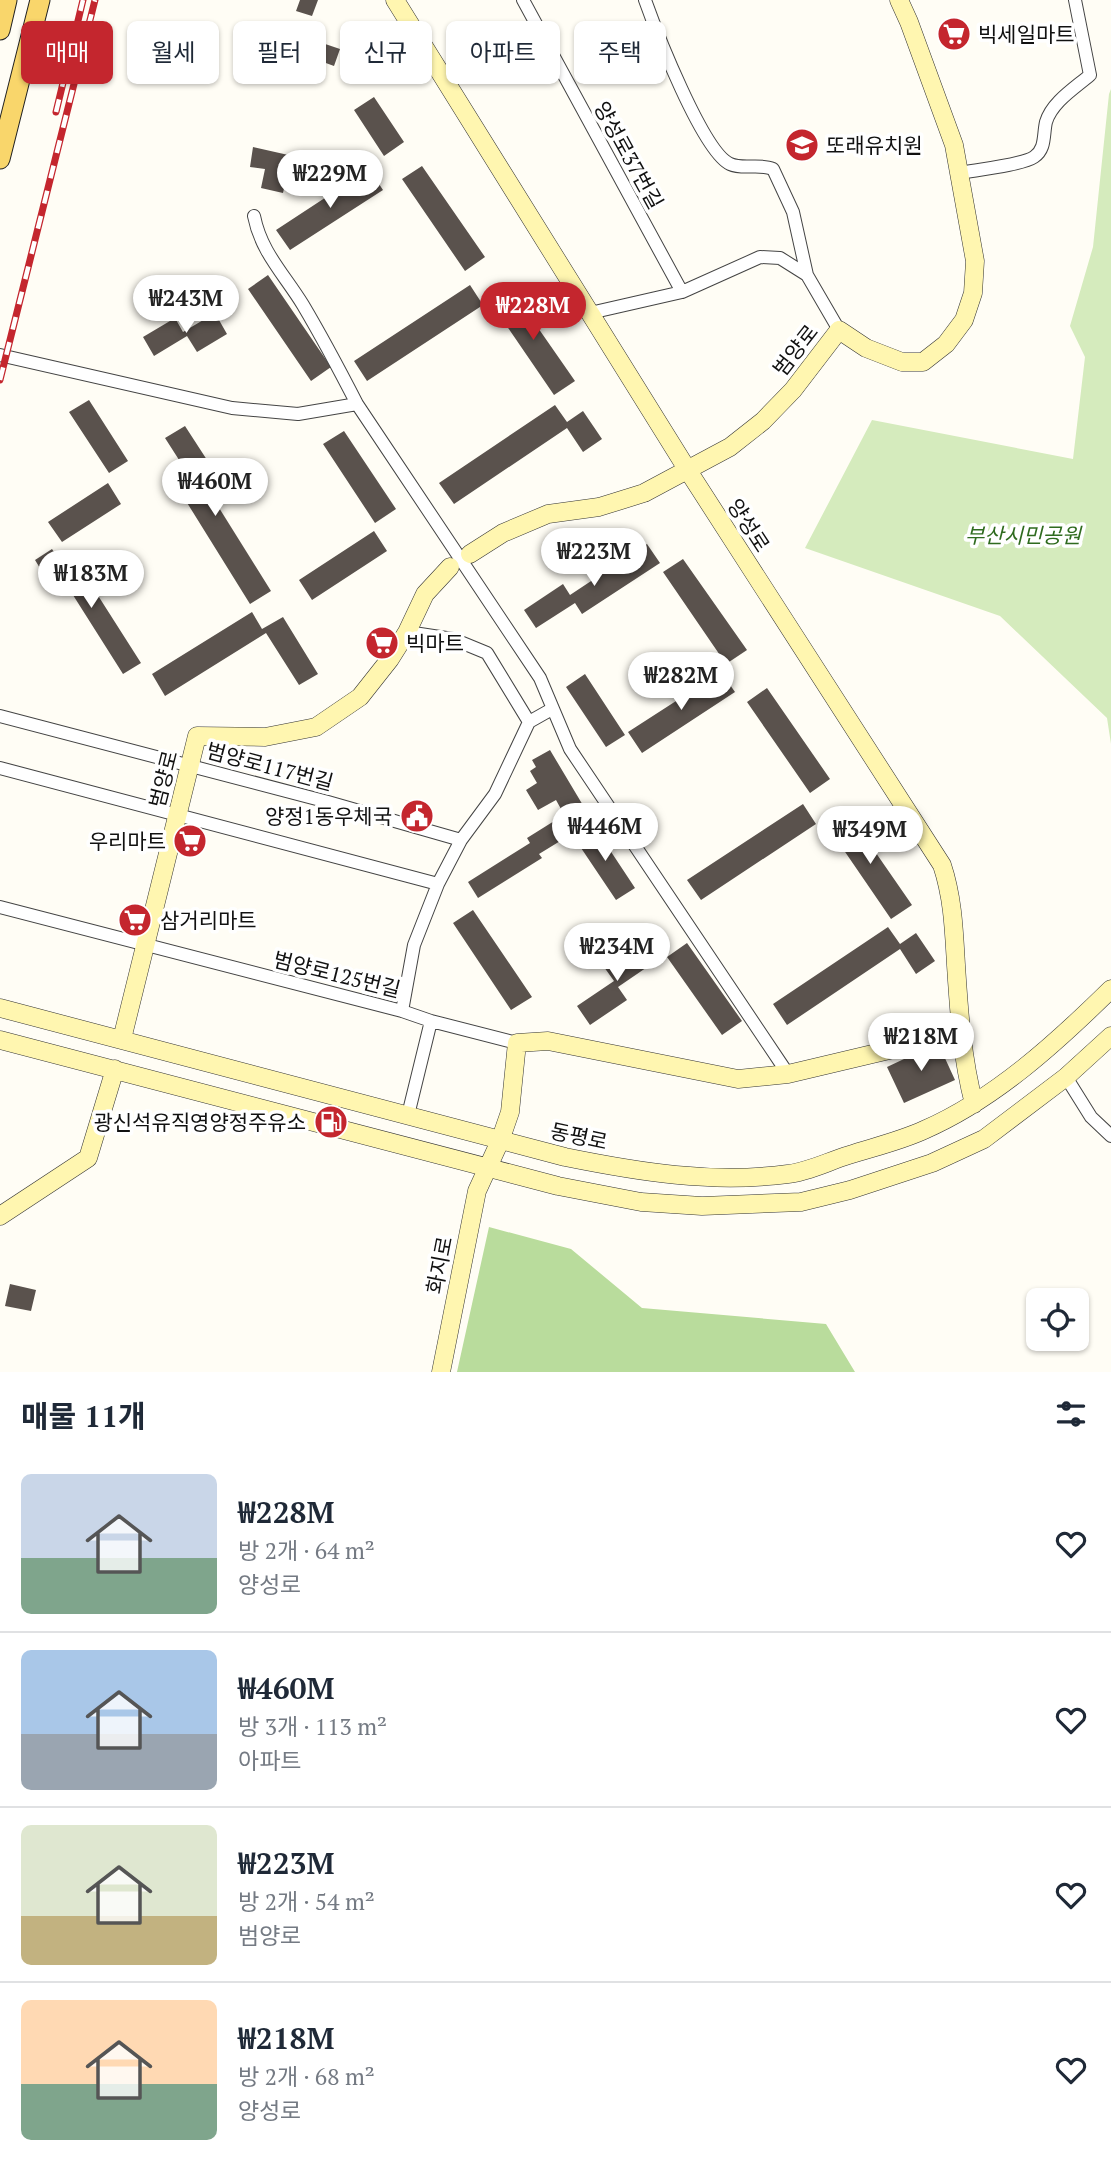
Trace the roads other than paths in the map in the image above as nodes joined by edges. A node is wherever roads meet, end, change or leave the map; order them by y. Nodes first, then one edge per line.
1 (7, 0) edge
2 (40, 0) edge
3 (396, 0) edge
4 (523, 0) edge
5 (645, 0) edge
6 (899, 0) edge
7 (1075, 0) edge
8 (0, 30) edge
9 (0, 159) edge
10 (960, 173) junction
11 (254, 216) dead end
12 (807, 275) junction
13 (682, 292) junction
14 (590, 313) junction
15 (839, 330) junction
16 (0, 355) edge
17 (357, 404) junction
18 (687, 469) junction
19 (470, 554) dead end
20 (450, 567) dead end
21 (407, 632) junction
22 (552, 709) junction
23 (0, 716) edge
24 (529, 722) junction
25 (190, 764) junction
26 (0, 768) edge
27 (178, 814) junction
28 (461, 840) junction
29 (438, 884) junction
30 (0, 907) edge
31 (146, 946) junction
32 (1111, 989) edge
33 (0, 1007) edge
34 (402, 1011) junction
35 (431, 1021) junction
36 (961, 1033) junction
37 (1111, 1036) edge
38 (122, 1039) junction
39 (0, 1040) edge
40 (517, 1043) junction
41 (114, 1069) junction
42 (788, 1074) junction
43 (1066, 1077) junction
44 (974, 1104) junction
45 (408, 1115) junction
46 (1111, 1136) edge
47 (500, 1141) junction
48 (486, 1168) junction
49 (0, 1216) edge
50 (441, 1372) edge

1 - 8 main road
2 - 9 main road
3 - 14 street, 양성로
4 - 13 street, 양성로37번길
5 - 12 street
6 - 10 street, 범양로
7 - 10 street
10 - 15 street, 범양로
11 - 17 street
12 - 13 street
12 - 15 street
13 - 14 street
14 - 18 street, 양성로
15 - 18 street, 범양로
16 - 17 street
17 - 22 street
18 - 19 street, 범양로
18 - 36 street, 양성로
20 - 21 street, 범양로
21 - 24 street
21 - 25 street, 범양로
22 - 24 street
22 - 42 street
23 - 25 street, 범양로117번길
24 - 28 street
25 - 27 street, 범양로
25 - 28 street, 범양로117번길
26 - 27 street
27 - 29 street
27 - 31 street, 범양로
28 - 29 street
29 - 34 street
30 - 31 street, 범양로125번길
31 - 34 street, 범양로125번길
31 - 38 street, 범양로
32 - 44 street, 동평로
33 - 38 street, 동평로
34 - 35 street, 범양로125번길
35 - 40 street, 범양로125번길
35 - 45 street
36 - 42 street
36 - 44 street, 양성로
37 - 43 street
38 - 45 street, 동평로
39 - 41 street
40 - 42 street
40 - 47 street, 화지로
41 - 48 street
41 - 49 street
43 - 46 street
43 - 48 street
44 - 47 street, 동평로
45 - 47 street, 동평로
47 - 48 street, 화지로
48 - 50 street, 화지로

